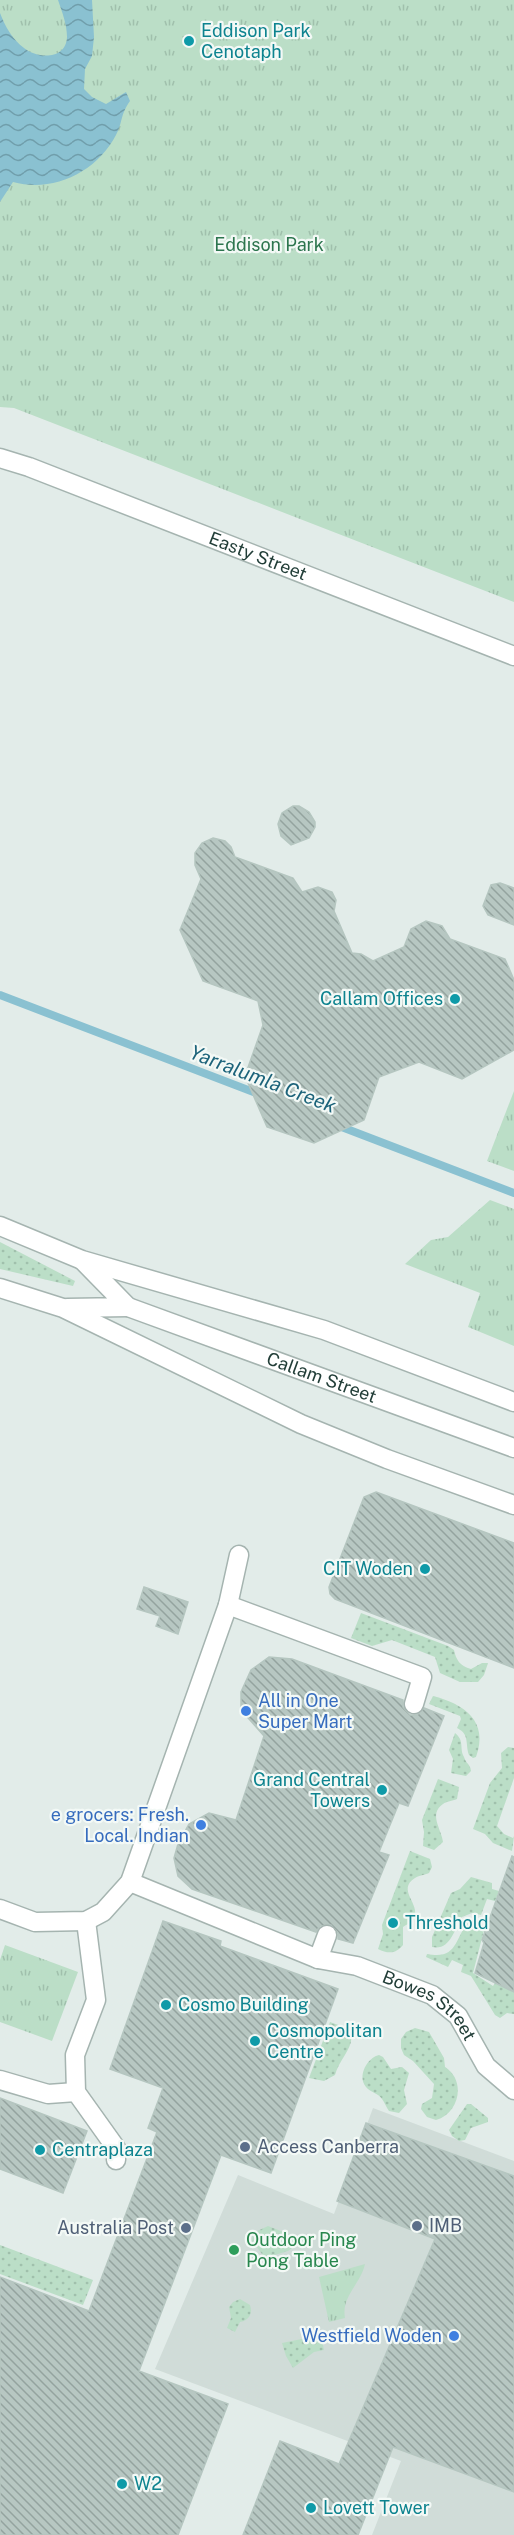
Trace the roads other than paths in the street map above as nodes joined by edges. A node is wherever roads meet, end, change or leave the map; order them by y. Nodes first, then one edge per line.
1 (0, 458) edge
2 (514, 656) edge
3 (0, 1226) edge
4 (82, 1260) junction
5 (0, 1288) edge
6 (128, 1307) junction
7 (63, 1308) junction
8 (514, 1402) edge
9 (514, 1448) edge
10 (514, 1505) edge
11 (239, 1554) dead end
12 (228, 1605) junction
13 (414, 1704) dead end
14 (130, 1882) junction
15 (0, 1909) edge
16 (86, 1921) junction
17 (327, 1935) dead end
18 (318, 1959) junction
19 (0, 2080) edge
20 (514, 2090) edge
21 (76, 2092) junction
22 (116, 2160) dead end

1 - 2 street, Easty Street
3 - 4 street
4 - 6 street
4 - 8 street
5 - 7 street
6 - 7 street
6 - 9 street, Callam Street
7 - 10 street
11 - 12 street
12 - 13 street
12 - 14 street
14 - 16 street
14 - 18 street, Bowes Street
15 - 16 street
16 - 21 street
17 - 18 street
18 - 20 street, Bowes Street
19 - 21 street
21 - 22 street

